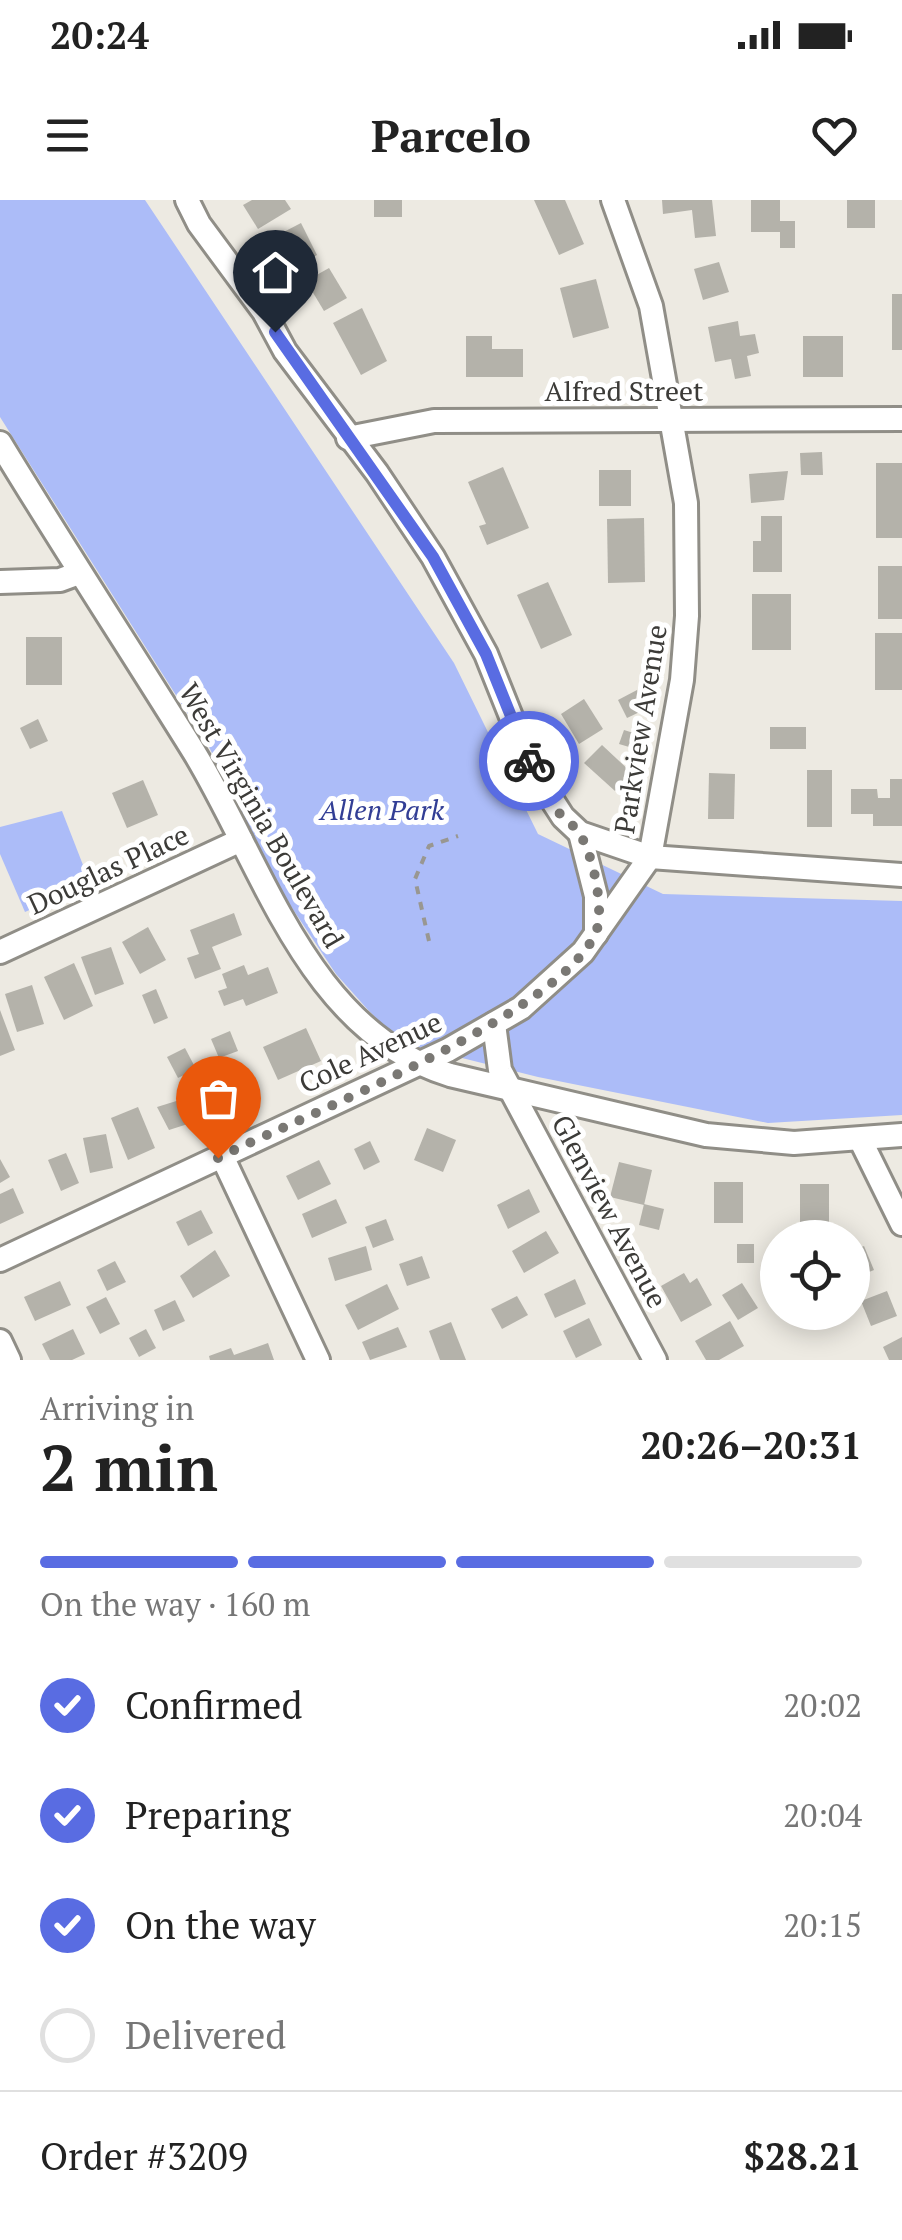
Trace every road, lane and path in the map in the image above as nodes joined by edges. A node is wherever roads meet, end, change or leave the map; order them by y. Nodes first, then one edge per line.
1 (187, 200) edge
2 (613, 200) edge
3 (902, 419) edge
4 (675, 420) junction
5 (348, 438) junction
6 (0, 444) edge
7 (78, 573) junction
8 (0, 582) edge
9 (580, 833) junction
10 (458, 836) dead end
11 (241, 840) junction
12 (650, 857) junction
13 (902, 875) edge
14 (596, 934) junction
15 (429, 940) dead end
16 (0, 952) edge
17 (494, 1024) junction
18 (414, 1064) junction
19 (510, 1090) junction
20 (902, 1134) edge
21 (860, 1138) junction
22 (222, 1156) junction
23 (902, 1224) edge
24 (0, 1260) edge
25 (0, 1341) edge
26 (9, 1360) edge
27 (318, 1360) edge
28 (655, 1360) edge

1 - 5 street
2 - 4 street, Parkview Avenue
3 - 4 street, Alfred Street
4 - 5 street, Alfred Street
4 - 12 street, Parkview Avenue
5 - 9 street
6 - 7 street, West Virginia Boulevard
7 - 8 street
7 - 11 street, West Virginia Boulevard
9 - 12 street
9 - 14 street
10 - 15 path
11 - 16 street, Douglas Place
11 - 18 street, West Virginia Boulevard
12 - 13 street
12 - 14 street, Cole Avenue
14 - 17 street, Cole Avenue
17 - 18 street, Cole Avenue
17 - 19 street
18 - 19 street, West Virginia Boulevard
18 - 22 street, Cole Avenue
19 - 21 street, West Virginia Boulevard
19 - 28 street, Glenview Avenue
20 - 21 street, West Virginia Boulevard
21 - 23 street
22 - 24 street, Cole Avenue
22 - 27 street
25 - 26 street

